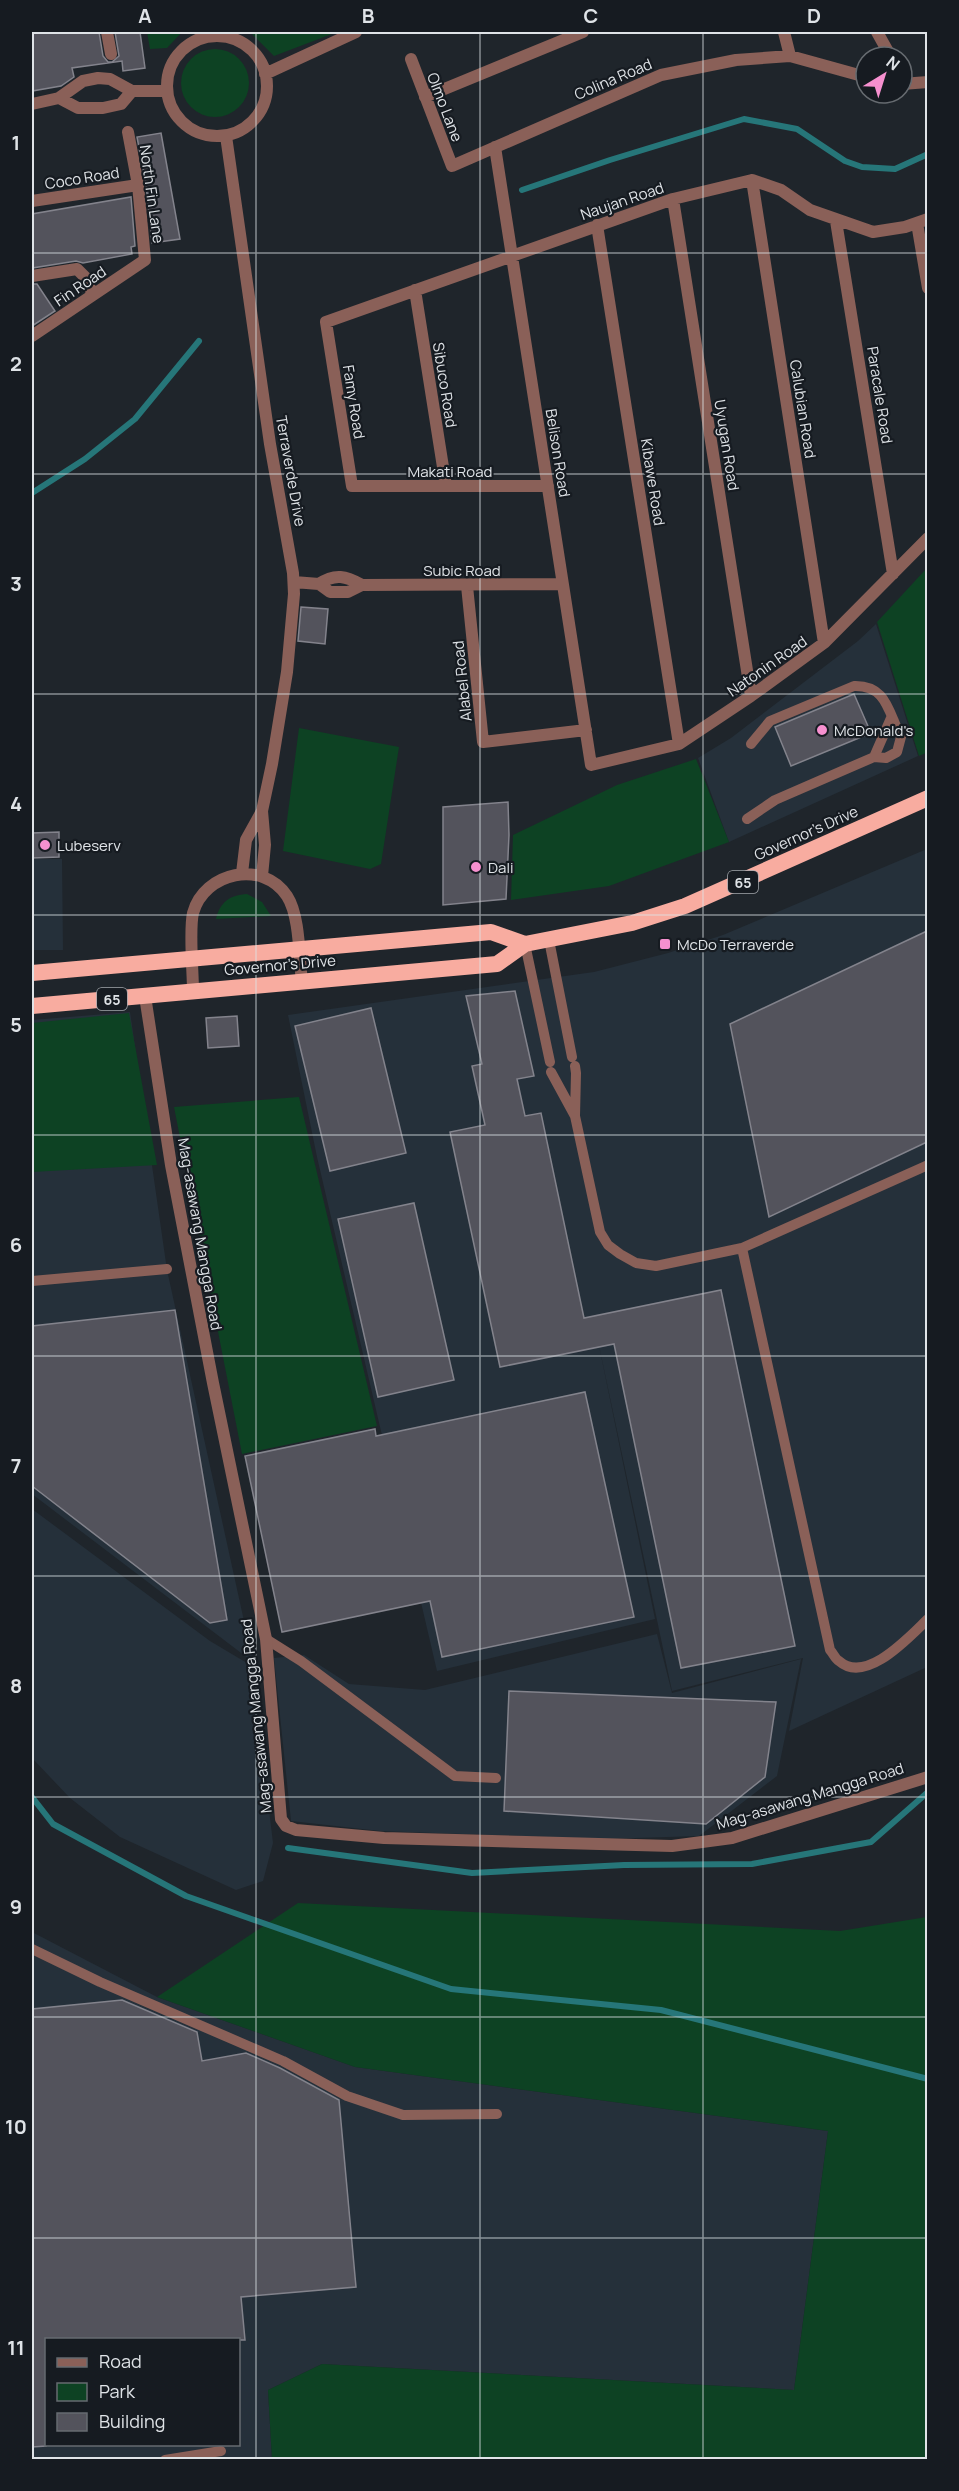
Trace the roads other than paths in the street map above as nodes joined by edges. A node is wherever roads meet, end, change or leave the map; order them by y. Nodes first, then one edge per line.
1 (107, 32) edge
2 (356, 32) edge
3 (584, 32) edge
4 (784, 32) edge
5 (111, 54) dead end
6 (790, 56) junction
7 (411, 58) dead end
8 (265, 74) junction
9 (854, 74) edge
10 (167, 91) junction
11 (132, 92) junction
12 (425, 97) junction
13 (59, 98) junction
14 (32, 104) edge
15 (128, 132) dead end
16 (226, 136) junction
17 (495, 147) junction
18 (452, 166) joint
19 (752, 180) junction
20 (138, 185) junction
21 (673, 199) junction
22 (32, 201) edge
23 (836, 220) junction
24 (922, 221) edge
25 (597, 225) junction
26 (512, 256) junction
27 (145, 260) joint
28 (32, 276) edge
29 (927, 288) edge
30 (415, 290) junction
31 (93, 295) junction
32 (326, 322) joint
33 (32, 336) edge
34 (352, 486) joint
35 (446, 486) junction
36 (548, 486) junction
37 (927, 538) edge
38 (893, 574) junction
39 (294, 582) junction
40 (563, 584) junction
41 (467, 586) junction
42 (824, 643) junction
43 (751, 696) junction
44 (891, 718) junction
45 (586, 730) junction
46 (679, 744) junction
47 (752, 744) dead end
48 (874, 757) junction
49 (591, 765) joint
50 (927, 798) edge
51 (262, 811) junction
52 (747, 819) dead end
53 (242, 873) junction
54 (262, 876) junction
55 (549, 940) junction
56 (525, 944) junction
57 (298, 950) junction
58 (193, 960) junction
59 (32, 973) edge
60 (302, 982) junction
61 (193, 992) junction
62 (146, 996) junction
63 (32, 1006) edge
64 (575, 1116) junction
65 (927, 1166) edge
66 (742, 1248) junction
67 (167, 1269) dead end
68 (32, 1281) edge
69 (927, 1619) edge
70 (266, 1639) junction
71 (927, 1777) edge
72 (496, 1778) dead end
73 (32, 1949) edge
74 (496, 2114) dead end
75 (221, 2451) dead end
76 (165, 2460) edge

1 - 5 street
2 - 8 street
3 - 12 street
4 - 6 street
6 - 9 street, Colina Road
6 - 17 street, Colina Road
7 - 12 street, Olmo Lane
8 - 10 street
8 - 16 street
10 - 11 street
10 - 16 street
11 - 13 street
11 - 13 street
12 - 18 street, Olmo Lane
13 - 14 street
15 - 20 street, North Fin Lane
16 - 39 street, Terraverde Drive
17 - 18 street, Colina Road
17 - 26 street, Belison Road
19 - 21 street, Naujan Road
19 - 23 street
19 - 42 street, Calubian Road
20 - 22 street, Coco Road
20 - 27 street, North Fin Lane
21 - 25 street, Naujan Road
21 - 43 street, Uyugan Road
23 - 24 street
23 - 38 street, Paracale Road
24 - 29 street
25 - 26 street, Naujan Road
25 - 46 street, Kibawe Road
26 - 30 street, Naujan Road
26 - 36 street, Belison Road
27 - 31 street, Fin Road
28 - 31 street
30 - 32 street, Naujan Road
30 - 35 street, Sibuco Road
31 - 33 street, Fin Road
32 - 34 street, Famy Road
34 - 35 street, Makati Road
35 - 36 street, Makati Road
36 - 40 street, Belison Road
37 - 38 street, Natonin Road
38 - 42 street, Natonin Road
39 - 41 street, Subic Road
39 - 51 street, Terraverde Drive
40 - 41 street, Subic Road
40 - 45 street, Belison Road
41 - 45 street, Alabel Road
42 - 43 street, Natonin Road
43 - 46 street, Natonin Road
44 - 47 lane
44 - 48 lane
44 - 48 lane
45 - 49 street, Belison Road
46 - 49 street, Natonin Road
48 - 52 lane
50 - 55 highway, Governor's Drive / 65
51 - 53 street, Terraverde Drive
51 - 54 street, Terraverde Drive
53 - 54 street
53 - 58 street
54 - 57 street
55 - 56 highway, Governor's Drive / 65
55 - 64 lane
56 - 57 highway, Governor's Drive / 65
56 - 60 highway, Governor's Drive / 65
56 - 64 lane
57 - 58 highway, Governor's Drive / 65
57 - 60 street
58 - 59 highway, Governor's Drive / 65
58 - 61 street
60 - 61 highway, Governor's Drive / 65
61 - 62 highway, Governor's Drive / 65
62 - 63 highway, Governor's Drive / 65
62 - 70 street, Mag-asawang Mangga Road
64 - 66 lane
65 - 66 lane
66 - 69 lane
67 - 68 lane
70 - 71 street, Mag-asawang Mangga Road
70 - 72 lane
73 - 74 lane
75 - 76 lane

